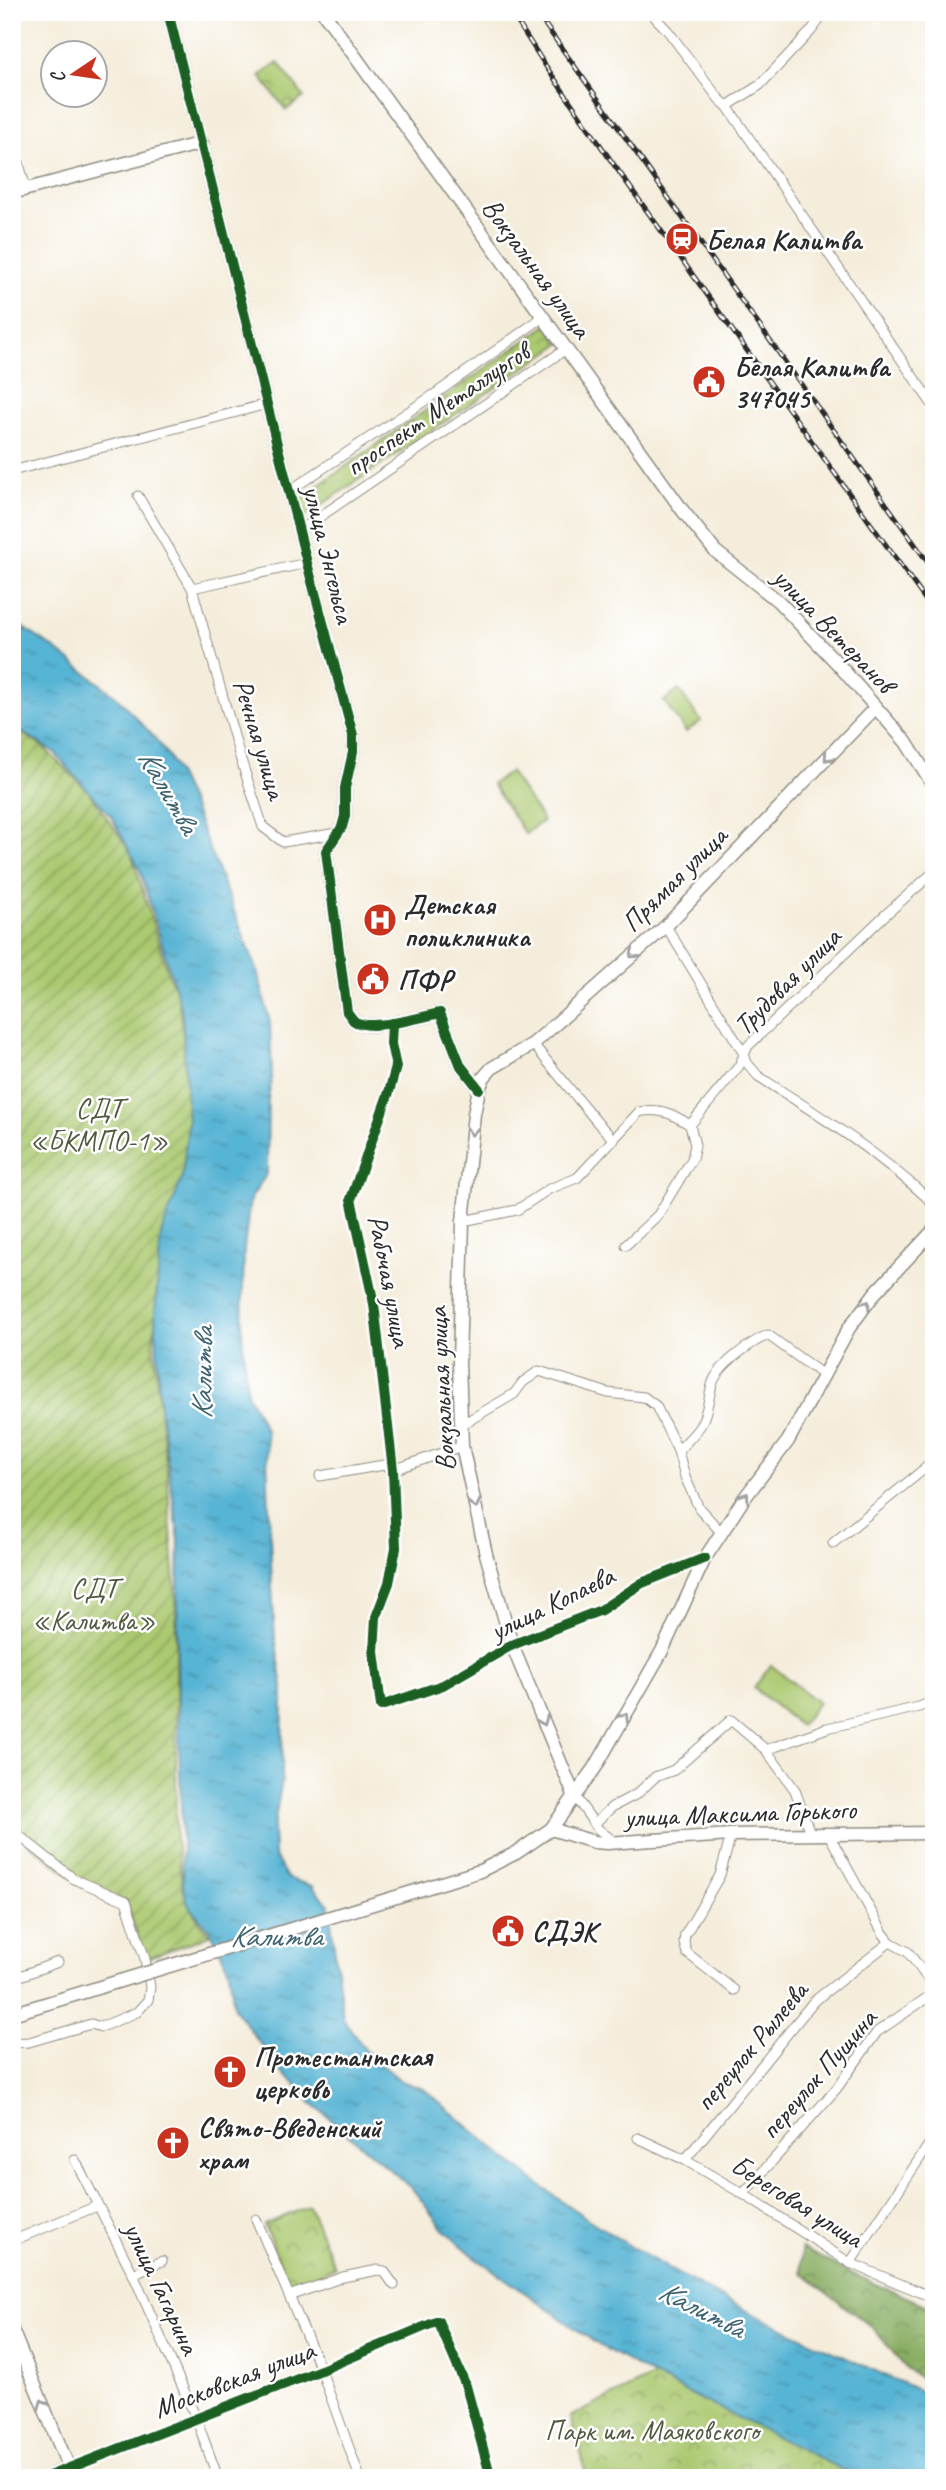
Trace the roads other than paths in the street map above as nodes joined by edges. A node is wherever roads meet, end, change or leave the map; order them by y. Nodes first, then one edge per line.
1 (168, 12) edge
2 (323, 12) edge
3 (650, 12) edge
4 (825, 12) edge
5 (727, 106) junction
6 (12, 137) edge
7 (202, 143) junction
8 (26, 190) junction
9 (12, 193) edge
10 (543, 317) junction
11 (566, 349) junction
12 (267, 404) junction
13 (934, 407) edge
14 (12, 471) edge
15 (289, 491) junction
16 (138, 496) dead end
17 (299, 531) junction
18 (715, 551) joint
19 (307, 564) junction
20 (192, 588) junction
21 (875, 708) junction
22 (934, 786) edge
23 (337, 833) junction
24 (934, 873) edge
25 (666, 926) junction
26 (392, 1023) junction
27 (533, 1044) junction
28 (744, 1054) junction
29 (492, 1068) joint
30 (479, 1089) junction
31 (690, 1125) junction
32 (614, 1140) junction
33 (934, 1204) edge
34 (463, 1221) junction
35 (934, 1230) edge
36 (626, 1245) dead end
37 (823, 1375) junction
38 (461, 1425) junction
39 (462, 1446) junction
40 (678, 1451) junction
41 (934, 1461) edge
42 (393, 1470) junction
43 (320, 1476) dead end
44 (721, 1532) junction
45 (833, 1544) dead end
46 (705, 1558) junction
47 (512, 1645) junction
48 (934, 1700) edge
49 (381, 1706) joint
50 (766, 1750) junction
51 (574, 1795) junction
52 (594, 1824) junction
53 (551, 1829) junction
54 (12, 1830) edge
55 (810, 1833) junction
56 (828, 1833) junction
57 (934, 1833) edge
58 (732, 1835) junction
59 (615, 1843) junction
60 (890, 1942) junction
61 (58, 1962) dead end
62 (12, 1979) edge
63 (934, 1987) edge
64 (734, 1990) dead end
65 (934, 1993) edge
66 (12, 2014) edge
67 (12, 2043) edge
68 (934, 2137) edge
69 (638, 2138) dead end
70 (75, 2160) dead end
71 (685, 2160) junction
72 (743, 2194) junction
73 (97, 2206) junction
74 (256, 2219) dead end
75 (12, 2241) edge
76 (162, 2261) dead end
77 (850, 2263) junction
78 (133, 2273) junction
79 (394, 2285) dead end
80 (289, 2296) junction
81 (934, 2298) edge
82 (12, 2330) edge
83 (321, 2371) junction
84 (197, 2418) junction
85 (71, 2473) edge
86 (44, 2478) edge
87 (218, 2478) edge
88 (360, 2478) edge
89 (491, 2478) edge

1 - 7 main road, улица Энгельса
2 - 10 main road, Вокзальная улица
3 - 5 street
4 - 5 street
5 - 13 street
6 - 8 street
7 - 8 main road
7 - 12 main road, улица Энгельса
8 - 9 main road
10 - 11 main road, Вокзальная улица
10 - 15 street, проспект Металлургов
11 - 17 street, проспект Металлургов
11 - 18 main road, Вокзальная улица
12 - 14 street
12 - 15 main road, улица Энгельса
15 - 17 main road, улица Энгельса
16 - 20 street, Речная улица
17 - 19 main road, улица Энгельса
18 - 21 main road, улица Ветеранов
19 - 20 street
19 - 23 main road, улица Энгельса
20 - 23 street, Речная улица
21 - 22 main road, улица Ветеранов
21 -> 25 main road, Прямая улица
23 - 26 main road, улица Энгельса
24 - 28 street, Трудовая улица
25 -> 27 main road, Прямая улица
25 - 28 street
26 - 30 main road, улица Энгельса
26 - 42 street, Рабочая улица
27 - 29 main road, Прямая улица
27 - 32 street
28 - 31 street, Трудовая улица
28 - 33 street
29 - 30 main road, Вокзальная улица
30 -> 34 main road, Вокзальная улица
31 - 32 street
31 - 36 street
32 - 34 street
34 - 38 main road, Вокзальная улица
37 -> 35 main road
37 - 40 street
44 -> 37 main road
38 - 39 main road, Вокзальная улица
38 - 40 street
39 - 42 street
39 -> 47 main road, Вокзальная улица
40 - 44 street
41 - 45 street
42 - 43 street
42 - 49 street, Рабочая улица
44 - 46 main road
46 - 47 street, улица Копаева
51 -> 46 main road
47 - 49 street, улица Копаева
47 -> 51 main road, Вокзальная улица
48 - 50 street
50 - 52 street
50 - 55 street
51 - 52 street
51 - 53 main road
52 - 59 street
53 - 59 main road, улица Максима Горького
53 - 66 main road, bridge
54 - 67 street
55 - 56 main road, улица Максима Горького
55 - 58 main road, улица Максима Горького
56 - 57 main road, улица Максима Горького
56 - 60 street
58 - 59 main road, улица Максима Горького
58 - 64 street
60 - 63 street
60 - 71 street, переулок Рылеева
61 - 62 street
65 - 72 street, переулок Пущина
68 - 77 street
69 - 71 street, Береговая улица
70 - 73 street, улица Гагарина
71 - 72 street, Береговая улица
72 - 77 street, Береговая улица
73 - 75 street
73 - 78 street, улица Гагарина
74 - 80 street
76 - 78 street
77 - 81 street, Береговая улица
78 - 84 street, улица Гагарина
79 - 80 street
80 - 83 street
85 -> 82 main road
83 - 84 street, Московская улица
83 - 88 street
83 - 89 street, Московская улица
84 - 85 street, Московская улица
84 - 87 street, улица Гагарина
85 - 86 main road, Московская улица

